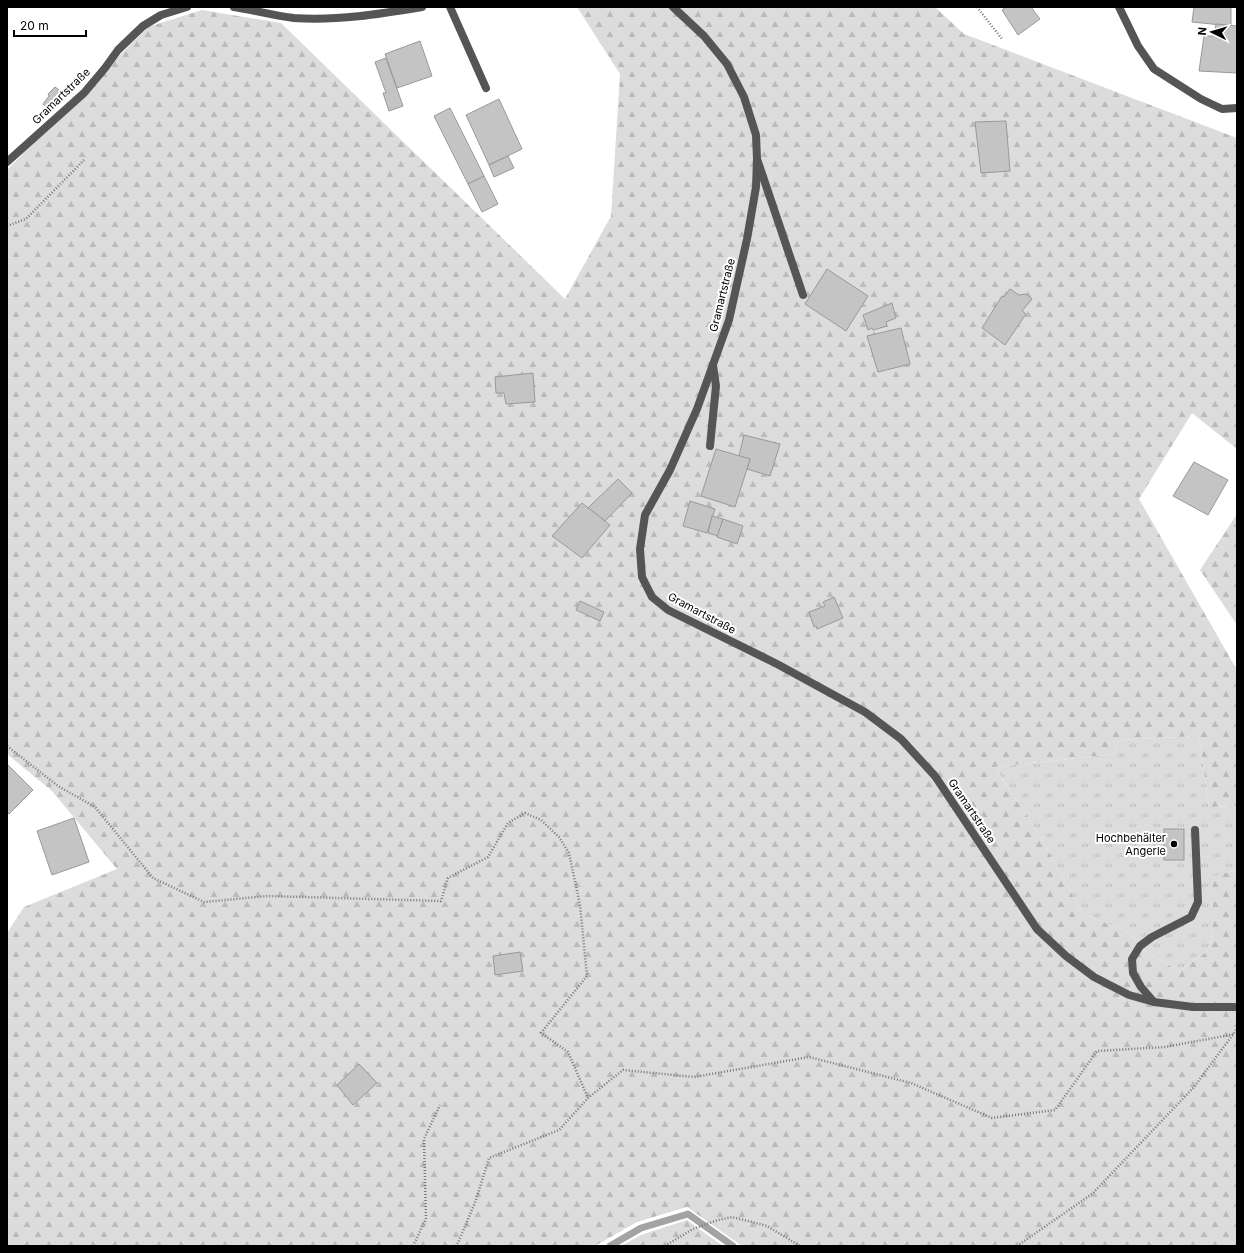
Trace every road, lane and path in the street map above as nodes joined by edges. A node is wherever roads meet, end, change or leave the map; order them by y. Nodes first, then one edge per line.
1 (187, 7) edge
2 (234, 7) edge
3 (421, 7) edge
4 (450, 7) edge
5 (673, 7) edge
6 (977, 7) edge
7 (1119, 7) edge
8 (1002, 39) dead end
9 (486, 88) dead end
10 (1237, 108) edge
11 (757, 159) junction
12 (84, 160) dead end
13 (7, 162) edge
14 (7, 226) edge
15 (803, 295) dead end
16 (713, 365) junction
17 (710, 446) dead end
18 (7, 746) edge
19 (1195, 830) dead end
20 (1154, 1002) junction
21 (1237, 1007) edge
22 (1237, 1030) edge
23 (1235, 1034) junction
24 (588, 1098) junction
25 (440, 1105) dead end
26 (413, 1246) edge
27 (455, 1246) edge
28 (665, 1246) edge
29 (800, 1246) edge
30 (1017, 1246) edge

1 - 13 street, Gramartstraße
2 - 3 street
4 - 9 street
5 - 11 street, Gramartstraße
6 - 8 path
7 - 10 street
11 - 15 street
11 - 16 street, Gramartstraße
12 - 14 path
16 - 17 street
16 - 20 street, Gramartstraße
18 - 24 path
19 - 20 street
20 - 21 street, Gramartstraße
22 - 23 path
23 - 24 path
23 - 30 path
24 - 27 path
25 - 26 path
28 - 29 path

